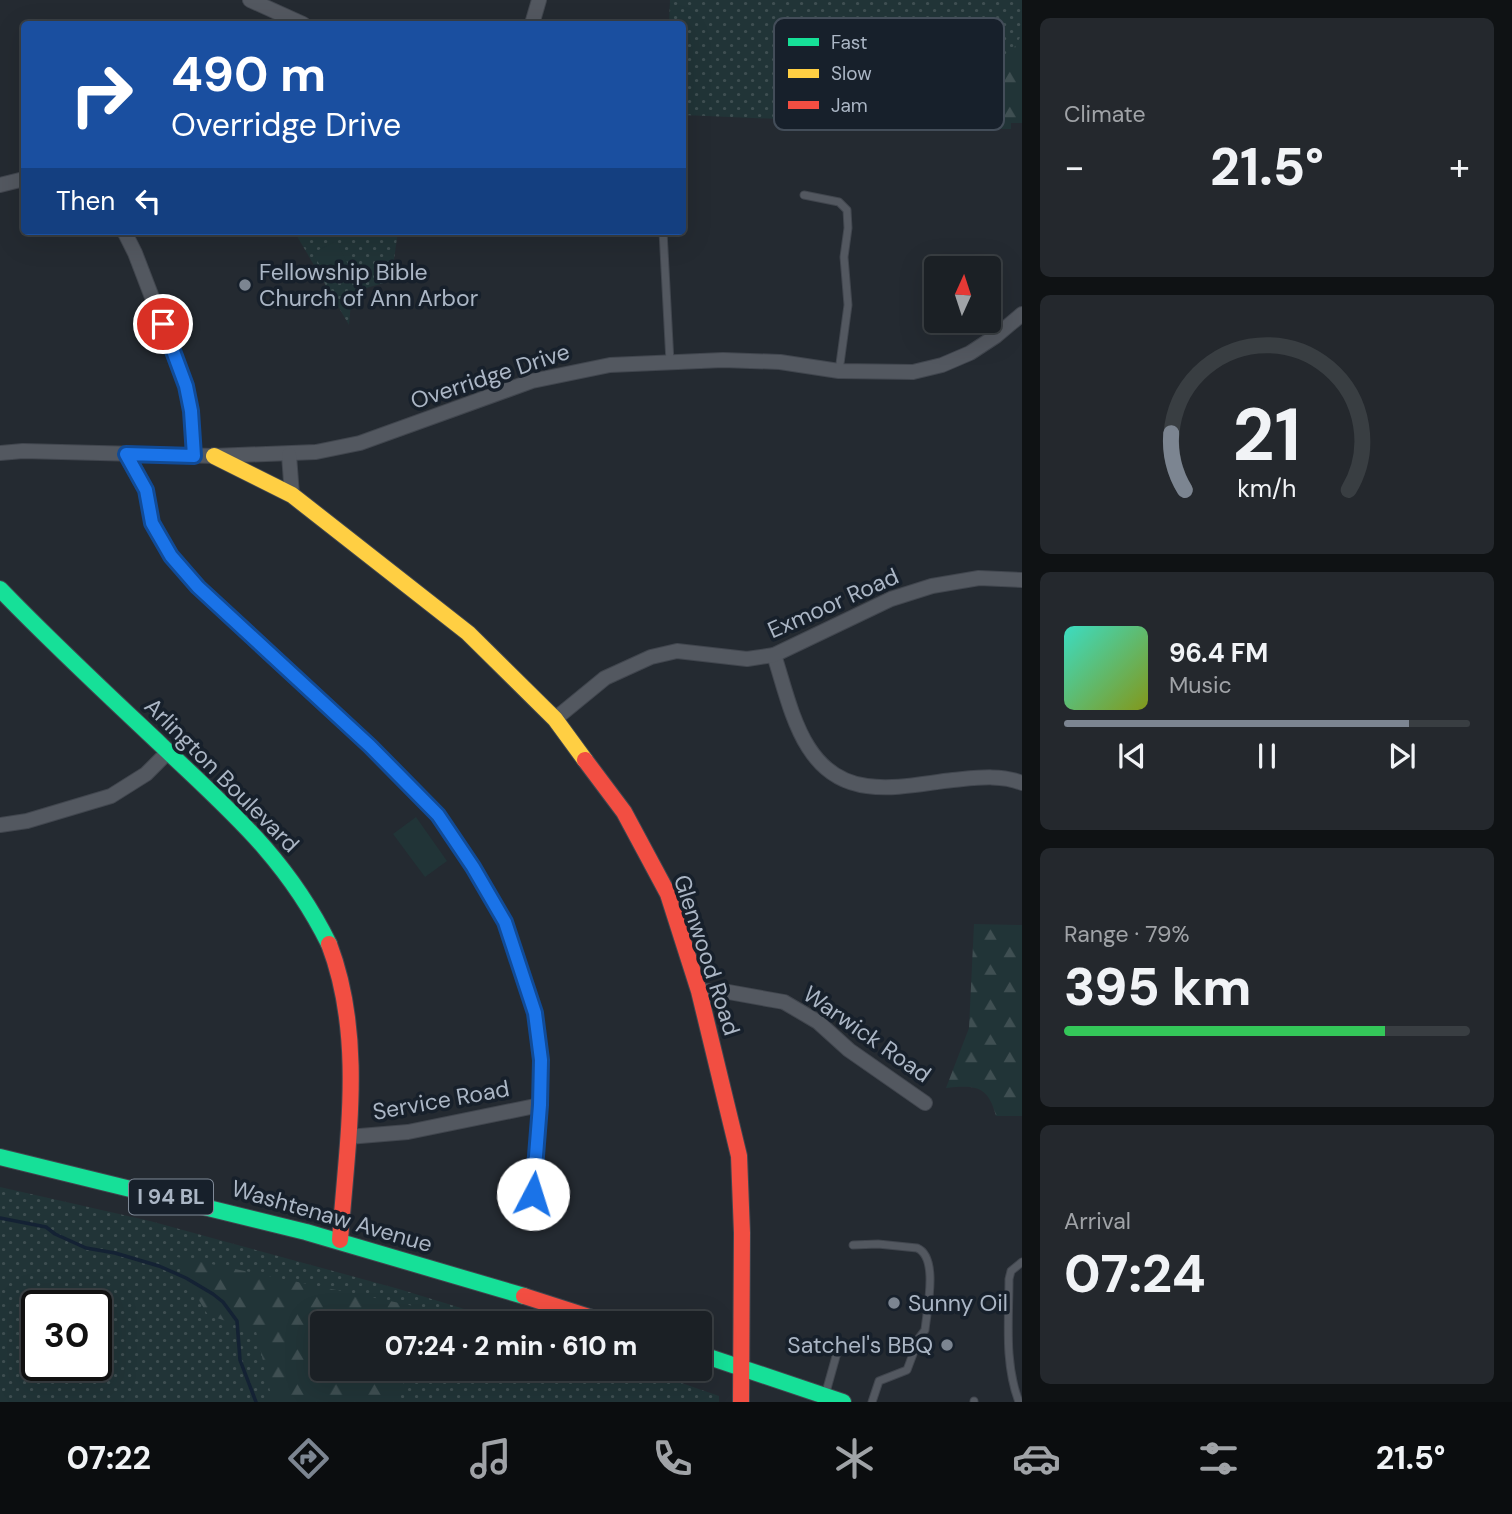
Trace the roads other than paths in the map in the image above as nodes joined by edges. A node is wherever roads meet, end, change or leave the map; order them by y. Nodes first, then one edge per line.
1 (250, 0) edge
2 (539, 0) edge
3 (296, 21) edge
4 (533, 21) edge
5 (21, 180) edge
6 (0, 185) edge
7 (804, 195) dead end
8 (126, 235) edge
9 (663, 235) edge
10 (1022, 314) edge
11 (670, 363) junction
12 (839, 371) junction
13 (0, 453) edge
14 (126, 454) junction
15 (289, 455) junction
16 (194, 456) junction
17 (214, 456) junction
18 (292, 495) junction
19 (1022, 580) edge
20 (0, 589) edge
21 (775, 655) junction
22 (555, 719) junction
23 (168, 752) junction
24 (1022, 783) edge
25 (0, 825) edge
26 (699, 991) junction
27 (925, 1103) dead end
28 (540, 1105) junction
29 (348, 1137) junction
30 (0, 1157) edge
31 (533, 1194) dead end
32 (340, 1240) junction
33 (853, 1245) dead end
34 (1022, 1262) edge
35 (572, 1311) edge
36 (840, 1342) dead end
37 (712, 1358) edge
38 (742, 1368) junction
39 (824, 1396) junction
40 (741, 1402) edge
41 (843, 1402) edge
42 (872, 1402) edge
43 (1019, 1402) edge

1 - 3 street
2 - 4 street
5 - 6 street
7 - 12 lane
8 - 16 street
9 - 11 lane
10 - 12 street, Overridge Drive
11 - 12 street, Overridge Drive
11 - 15 street, Overridge Drive
13 - 14 street, Overridge Drive
14 - 16 street, Overridge Drive
14 - 28 street, Service Road
15 - 17 street, Overridge Drive
15 - 18 street
16 - 17 street, Overridge Drive
17 - 18 street, Glenwood Road
18 - 22 street, Glenwood Road
19 - 21 street, Exmoor Road
20 - 23 street, Arlington Boulevard
21 - 22 street, Exmoor Road
21 - 24 street
22 - 26 street, Glenwood Road
23 - 25 street
23 - 29 street, Arlington Boulevard
26 - 27 street, Warwick Road
26 - 38 street, Glenwood Road
28 - 29 street, Service Road
28 - 31 street, Service Road
29 - 32 street, Arlington Boulevard
30 - 32 street, Washtenaw Avenue / I 94 BL
32 - 35 street, Washtenaw Avenue / I 94 BL
33 - 42 lane
34 - 43 lane
36 - 39 lane
37 - 38 street
38 - 39 street
38 - 40 street, Glenwood Road
39 - 41 street

